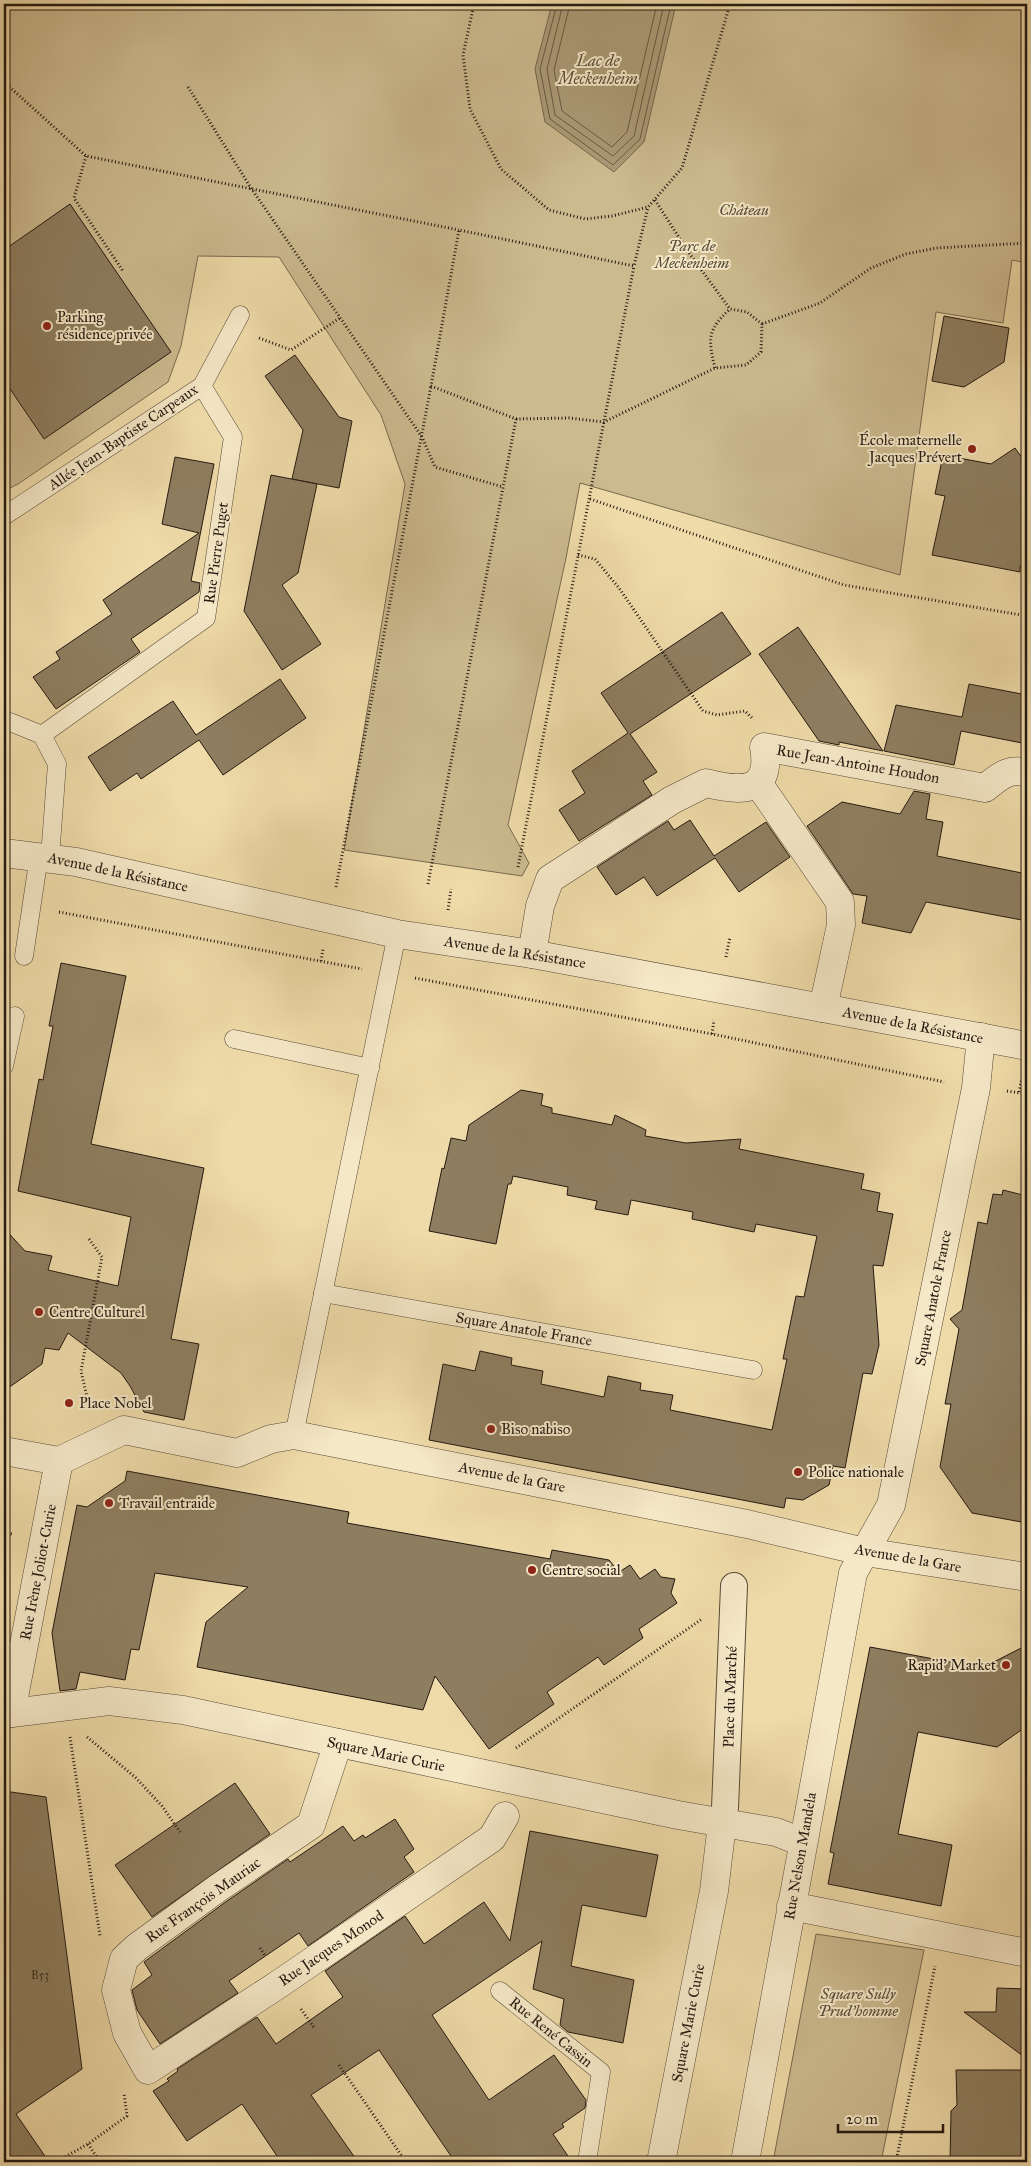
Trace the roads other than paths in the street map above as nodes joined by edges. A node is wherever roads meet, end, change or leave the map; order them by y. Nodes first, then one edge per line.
1 (236, 322) road end
2 (202, 386) junction
3 (4, 516) edge
4 (4, 722) edge
5 (42, 735) junction
6 (1027, 773) edge
7 (758, 783) junction
8 (4, 853) edge
9 (45, 857) junction
10 (397, 934) junction
11 (532, 954) junction
12 (24, 956) dead end
13 (823, 1008) junction
14 (15, 1016) dead end
15 (981, 1037) junction
16 (234, 1039) dead end
17 (1027, 1046) edge
18 (4, 1066) edge
19 (370, 1068) junction
20 (324, 1293) junction
21 (753, 1370) dead end
22 (294, 1435) junction
23 (4, 1451) edge
24 (59, 1461) junction
25 (865, 1552) junction
26 (1027, 1577) edge
27 (734, 1586) road end
28 (7, 1713) edge
29 (338, 1743) junction
30 (505, 1816) dead end
31 (724, 1816) junction
32 (802, 1842) junction
33 (791, 1906) junction
34 (1027, 1953) edge
35 (500, 1991) dead end
36 (148, 2070) joint
37 (587, 2162) edge
38 (661, 2162) edge
39 (745, 2162) edge

1 - 2 lane, Allée Jean-Baptiste Carpeaux
2 - 3 lane, Allée Jean-Baptiste Carpeaux
2 - 5 lane, Rue Pierre Puget
4 - 5 lane
5 - 9 lane
6 - 7 street, Rue Jean-Antoine Houdon
7 - 11 street
7 - 13 street
8 - 9 street, Avenue de la Résistance
9 - 10 street, Avenue de la Résistance
9 - 12 lane
10 - 11 street, Avenue de la Résistance
10 - 19 lane
11 - 13 street, Avenue de la Résistance
13 - 15 street, Avenue de la Résistance
14 - 18 lane
15 - 17 street, Avenue de la Résistance
15 - 25 street, Square Anatole France
16 - 19 lane
19 - 20 lane
20 - 21 lane, Square Anatole France
20 - 22 lane
22 - 24 street, Avenue de la Gare
22 - 25 street, Avenue de la Gare
23 - 24 street
24 - 28 street, Rue Irène Joliot-Curie
25 - 26 street, Avenue de la Gare
25 - 32 street, Rue Nelson Mandela
27 - 31 street, Place du Marché
28 - 29 street, Square Marie Curie
29 - 31 street, Square Marie Curie
29 - 36 street, Rue François Mauriac
30 - 36 street, Rue Jacques Monod
31 - 32 street, Square Marie Curie
31 - 38 street, Square Marie Curie
32 - 33 street, Rue Nelson Mandela
33 - 34 street
33 - 39 street, Rue Nelson Mandela
35 - 37 lane, Rue René Cassin

